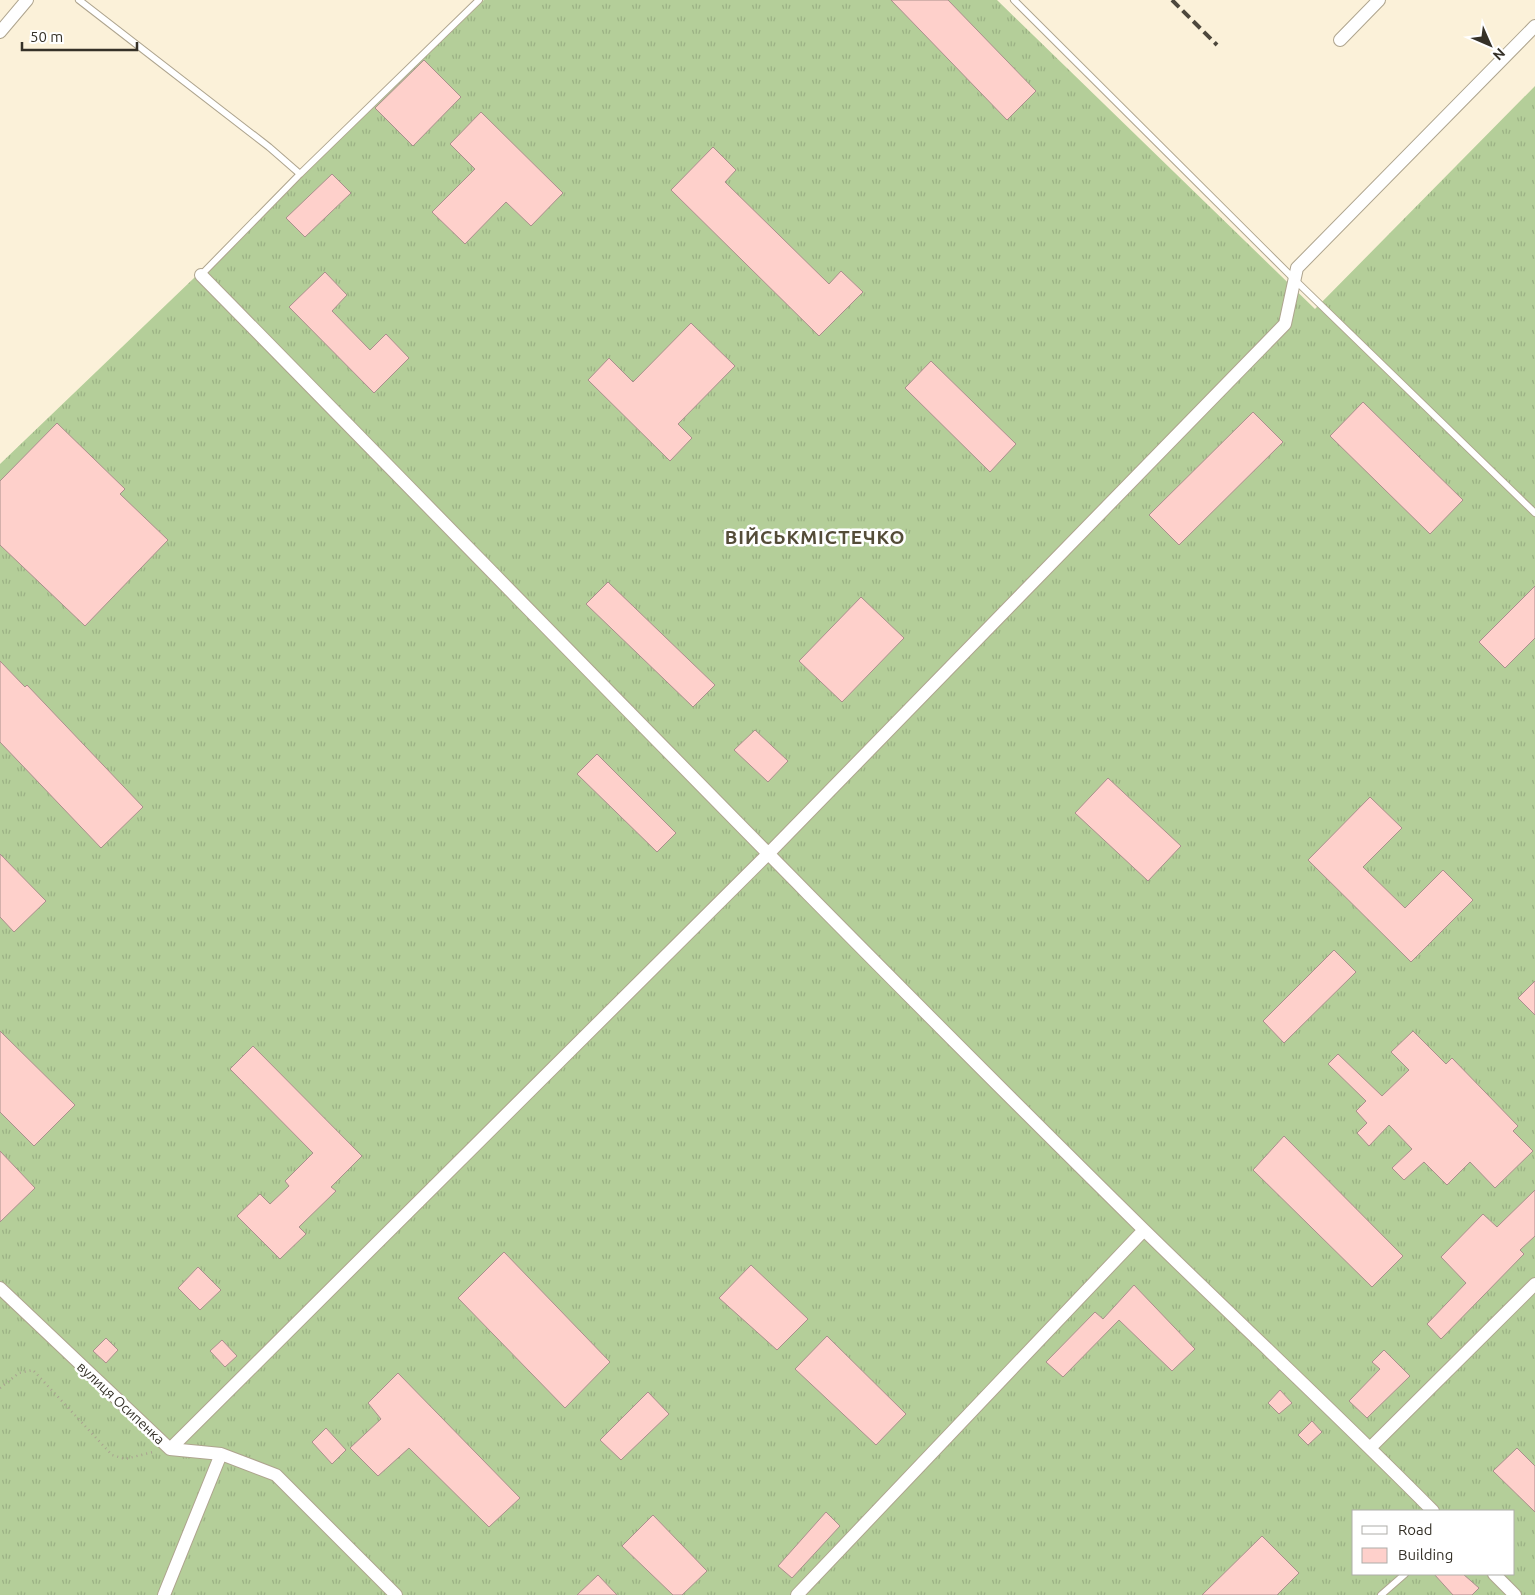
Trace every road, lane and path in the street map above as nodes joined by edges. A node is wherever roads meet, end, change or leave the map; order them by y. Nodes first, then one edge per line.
1 (27, 0) edge
2 (79, 0) edge
3 (478, 0) edge
4 (1014, 0) edge
5 (1379, 0) edge
6 (1535, 26) edge
7 (0, 32) edge
8 (1340, 40) dead end
9 (300, 174) junction
10 (202, 275) joint
11 (1295, 280) junction
12 (1535, 513) edge
13 (769, 853) junction
14 (1144, 1230) junction
15 (1535, 1284) edge
16 (0, 1288) edge
17 (0, 1388) edge
18 (1370, 1448) junction
19 (170, 1449) junction
20 (221, 1454) junction
21 (1432, 1510) edge
22 (1404, 1575) edge
23 (1495, 1575) edge
24 (1508, 1593) edge
25 (164, 1595) edge
26 (396, 1595) edge
27 (797, 1595) edge
28 (1382, 1595) edge

1 - 7 street
2 - 9 lane
3 - 9 lane
4 - 11 lane
5 - 8 street
6 - 11 street
9 - 10 lane
10 - 13 street
11 - 12 lane
11 - 13 street
13 - 14 street
13 - 19 street
14 - 18 street
14 - 27 street
15 - 18 street
16 - 19 street, вулиця Осипенка
17 - 19 path
18 - 21 street
19 - 20 street, вулиця Осипенка
20 - 25 street
20 - 26 street, вулиця Осипенка
22 - 28 lane
23 - 24 street

